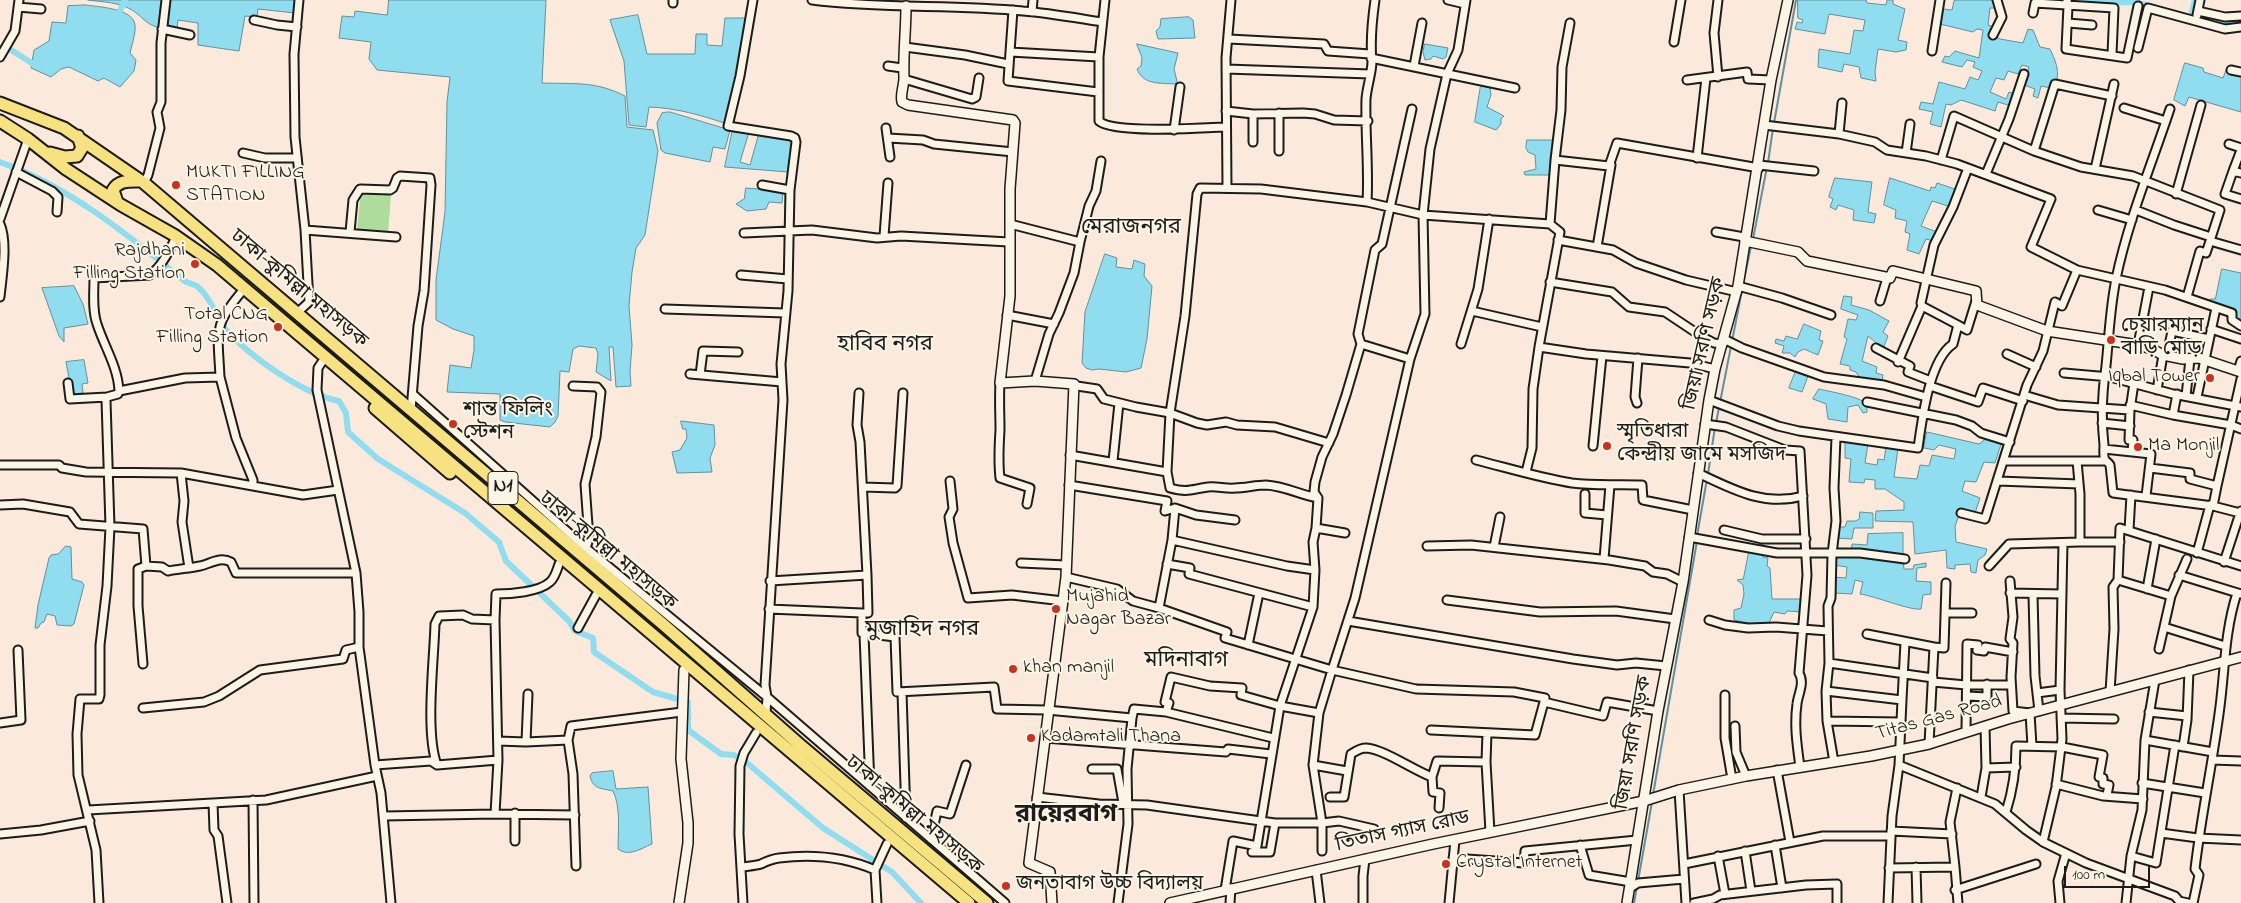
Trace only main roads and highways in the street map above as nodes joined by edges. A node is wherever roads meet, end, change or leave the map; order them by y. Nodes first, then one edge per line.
1 (0, 103) edge
2 (0, 121) edge
3 (78, 136) junction
4 (43, 150) junction
5 (142, 182) junction
6 (117, 202) junction
7 (244, 289) junction
8 (959, 903) edge
9 (969, 903) edge
10 (987, 903) edge

1 - 3 highway, ঢাকা–কুমিল্লা মহাসড়ক / N1
2 - 4 highway, ঢাকা–কুমিল্লা মহাসড়ক / N1
3 - 4 highway
3 - 5 highway, ঢাকা–কুমিল্লা মহাসড়ক / N1
4 - 6 highway, ঢাকা–কুমিল্লা মহাসড়ক / N1
5 - 6 highway
5 - 10 highway, ঢাকা–কুমিল্লা মহাসড়ক / N1
6 - 7 highway, ঢাকা–কুমিল্লা মহাসড়ক / N1
7 - 8 highway
7 - 9 highway, ঢাকা–কুমিল্লা মহাসড়ক / N1

